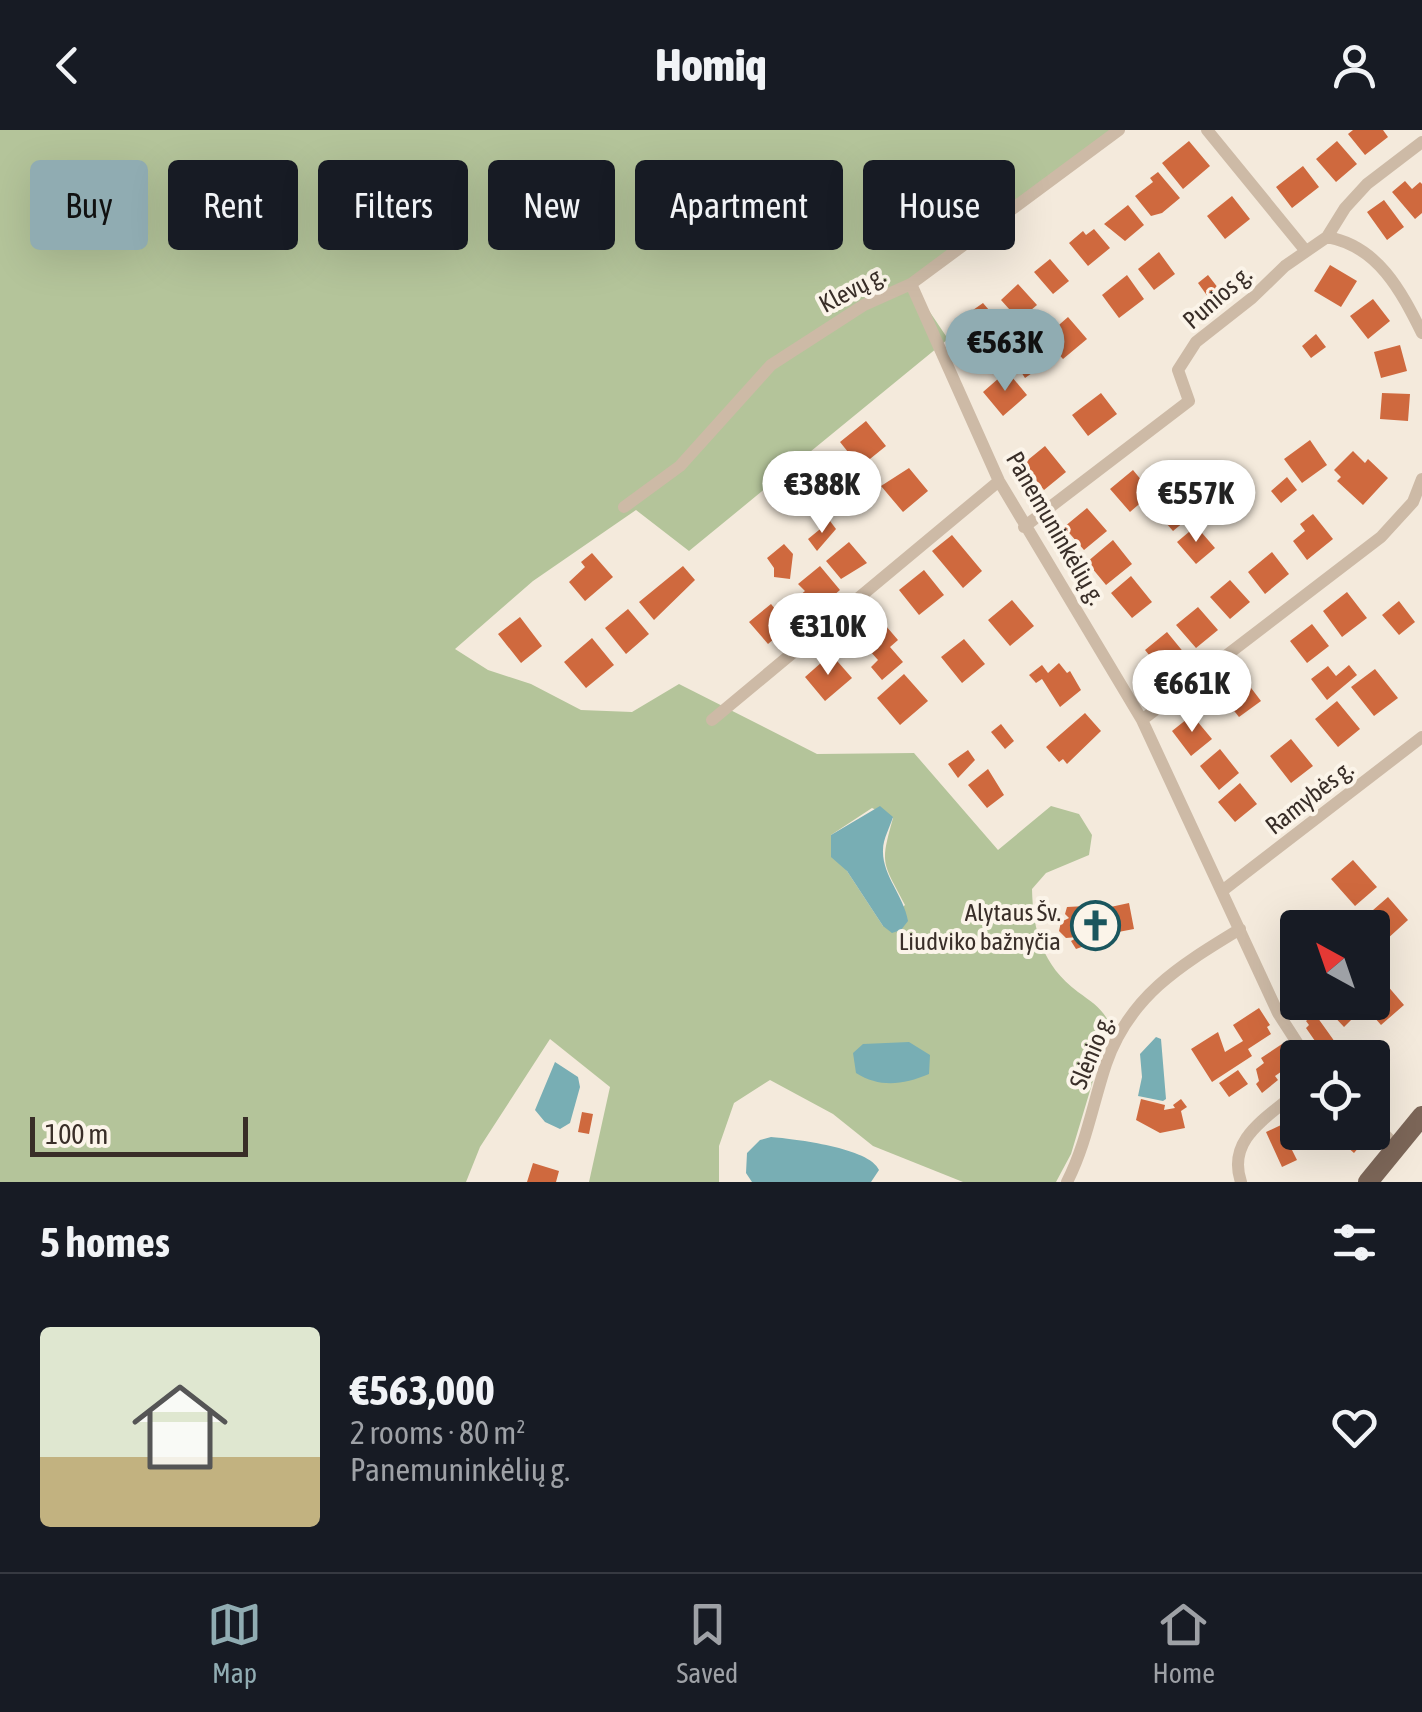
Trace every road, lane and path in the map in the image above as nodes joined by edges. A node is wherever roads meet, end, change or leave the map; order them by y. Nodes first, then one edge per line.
1 (1120, 130) edge
2 (1206, 130) edge
3 (1422, 142) edge
4 (1327, 237) junction
5 (1305, 250) junction
6 (911, 284) junction
7 (1422, 334) edge
8 (1422, 479) edge
9 (999, 481) junction
10 (624, 507) dead end
11 (1024, 527) junction
12 (712, 720) dead end
13 (1142, 720) junction
14 (1422, 737) edge
15 (1222, 891) junction
16 (1240, 929) junction
17 (1296, 1040) edge
18 (1280, 1106) edge
19 (1422, 1116) edge
20 (1422, 1135) edge
21 (1390, 1140) edge
22 (1397, 1147) junction
23 (1071, 1180) edge
24 (1241, 1182) edge
25 (1368, 1182) edge

1 - 6 street, Klevų g.
2 - 5 street
3 - 4 street, Punios g.
4 - 5 street, Punios g.
4 - 7 street
5 - 11 street, Punios g.
6 - 9 street, Panemuninkėlių g.
6 - 10 street, Klevų g.
8 - 13 street
9 - 11 street, Panemuninkėlių g.
9 - 12 street
11 - 13 street, Panemuninkėlių g.
13 - 15 street, Panemuninkėlių g.
14 - 15 street, Ramybės g.
15 - 16 street, Panemuninkėlių g.
16 - 17 street, Panemuninkėlių g.
16 - 23 street, Slėnio g.
18 - 24 street
19 - 22 main road
20 - 22 main road
21 - 22 street
22 - 25 main road

